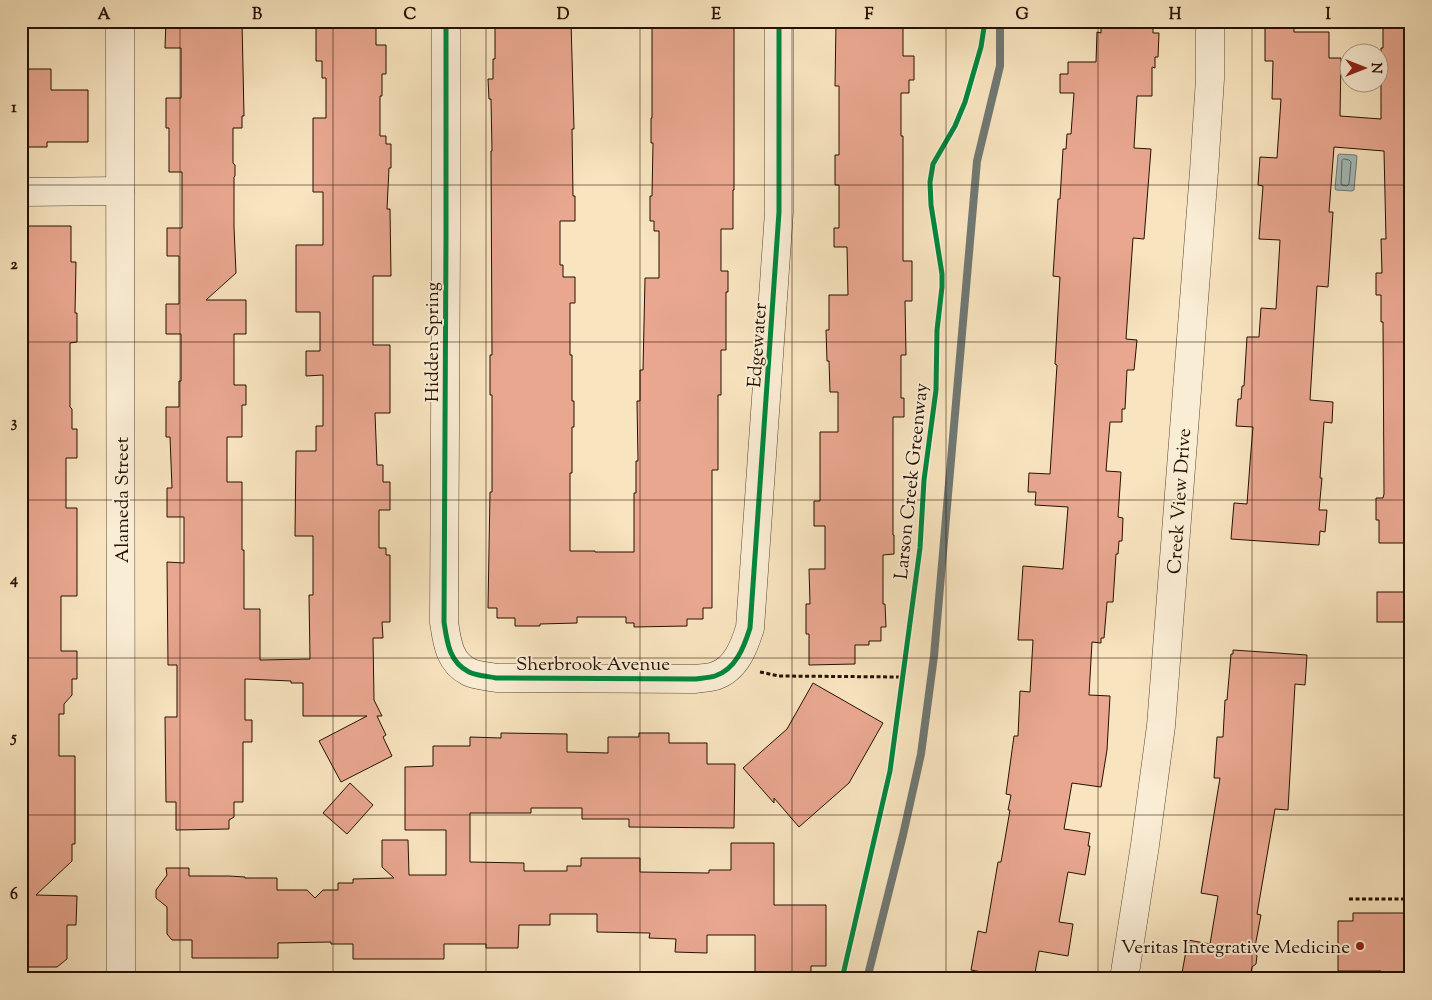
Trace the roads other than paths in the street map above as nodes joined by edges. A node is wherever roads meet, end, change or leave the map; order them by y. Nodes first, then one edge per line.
1 (120, 21) edge
2 (446, 21) edge
3 (779, 21) edge
4 (1210, 21) edge
5 (120, 191) junction
6 (21, 192) edge
7 (455, 661) joint
8 (732, 665) joint
9 (121, 979) edge
10 (1124, 979) edge

1 - 5 street, Alameda Street
2 - 7 street, Hidden Spring
3 - 8 street, Edgewater
4 - 10 street, Creek View Drive
5 - 6 street
5 - 9 street, Alameda Street
7 - 8 street, Sherbrook Avenue

